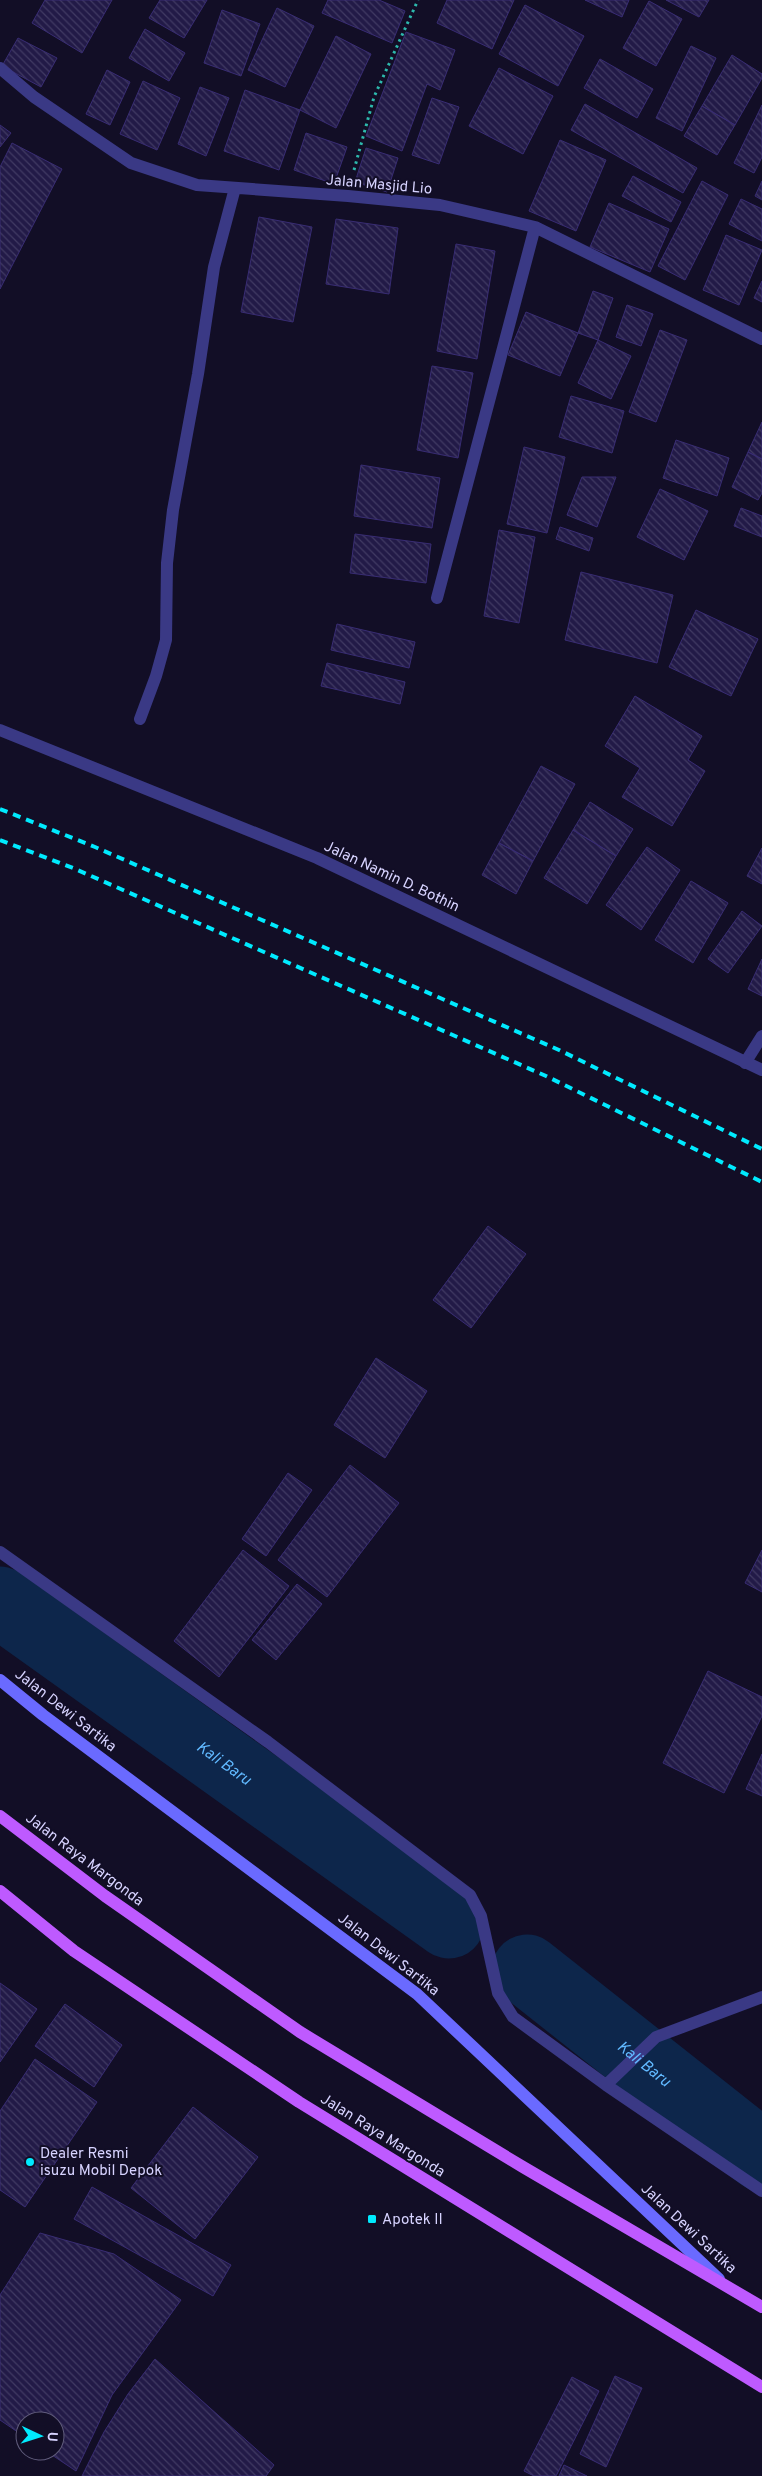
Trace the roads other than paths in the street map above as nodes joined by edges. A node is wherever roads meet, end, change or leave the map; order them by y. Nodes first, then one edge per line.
1 (0, 68) edge
2 (235, 188) junction
3 (534, 226) junction
4 (762, 339) edge
5 (438, 598) dead end
6 (140, 719) dead end
7 (0, 730) edge
8 (762, 1036) edge
9 (745, 1063) junction
10 (762, 1070) edge
11 (0, 1552) edge
12 (0, 1680) edge
13 (0, 1816) edge
14 (0, 1891) edge
15 (762, 1997) edge
16 (606, 2085) junction
17 (762, 2191) edge
18 (730, 2288) junction
19 (762, 2307) edge
20 (762, 2387) edge

1 - 2 street, Jalan Masjid Lio
2 - 3 street, Jalan Masjid Lio
2 - 6 street
3 - 4 street, Jalan Masjid Lio
3 - 5 street
7 - 9 street, Jalan Namin D. Bothin
8 - 9 street
9 - 10 street, Jalan Namin D. Bothin
11 - 16 street
12 - 18 main road, Jalan Dewi Sartika
13 - 18 main road, Jalan Raya Margonda
14 - 20 main road, Jalan Raya Margonda
15 - 16 street
16 - 17 street
18 - 19 main road, Jalan Raya Margonda

